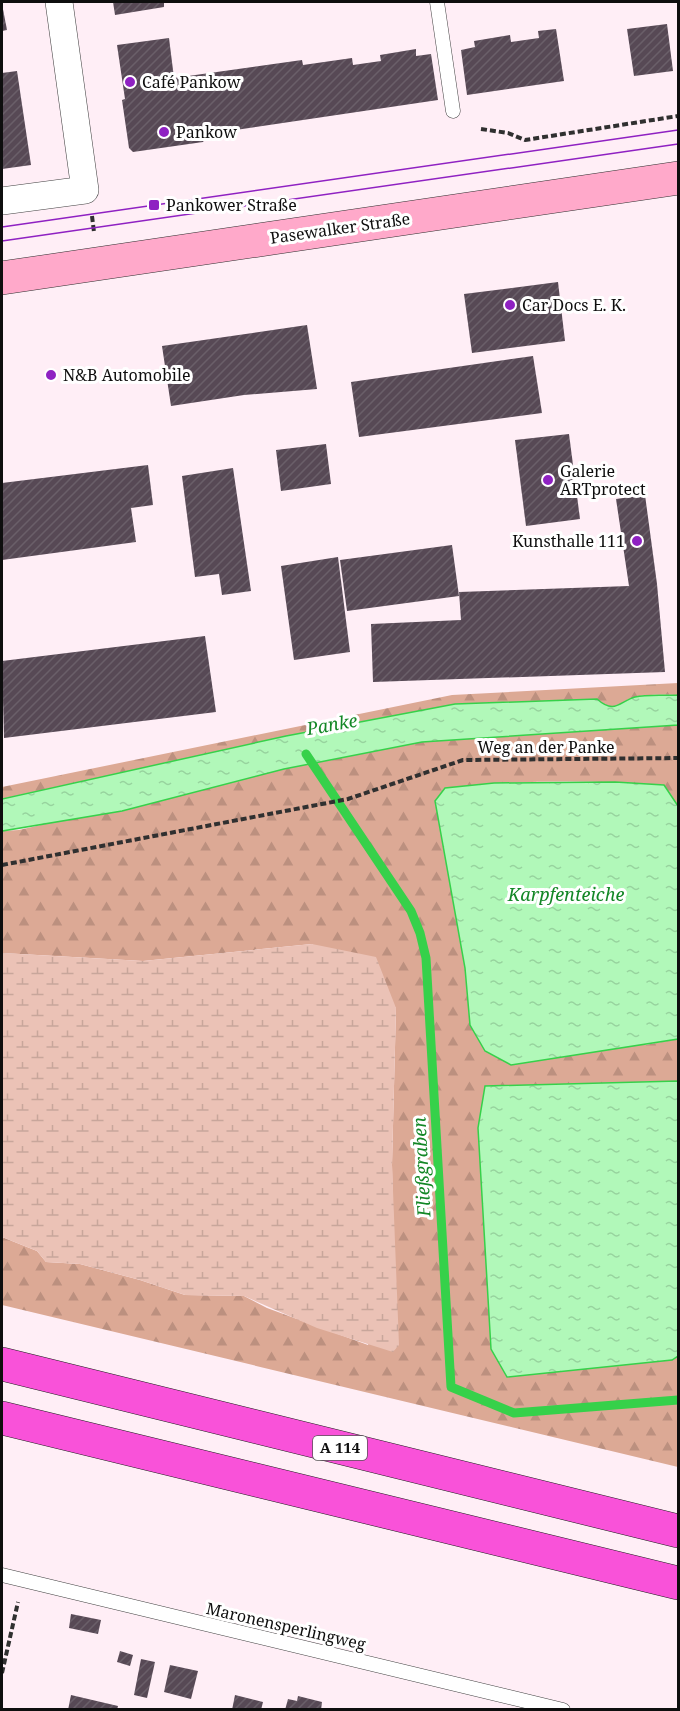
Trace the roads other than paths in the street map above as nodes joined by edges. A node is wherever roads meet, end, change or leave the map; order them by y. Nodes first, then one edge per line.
1 (59, 2) edge
2 (437, 2) edge
3 (453, 111) dead end
4 (678, 178) edge
5 (2, 201) edge
6 (2, 278) edge
7 (2, 1364) edge
8 (2, 1418) edge
9 (678, 1531) edge
10 (2, 1575) edge
11 (678, 1583) edge
12 (563, 1710) edge

1 - 5 street
2 - 3 lane
4 - 6 main road, Pasewalker Straße
7 - 9 highway, A 114
8 - 11 highway
10 - 12 lane, Maronensperlingweg

